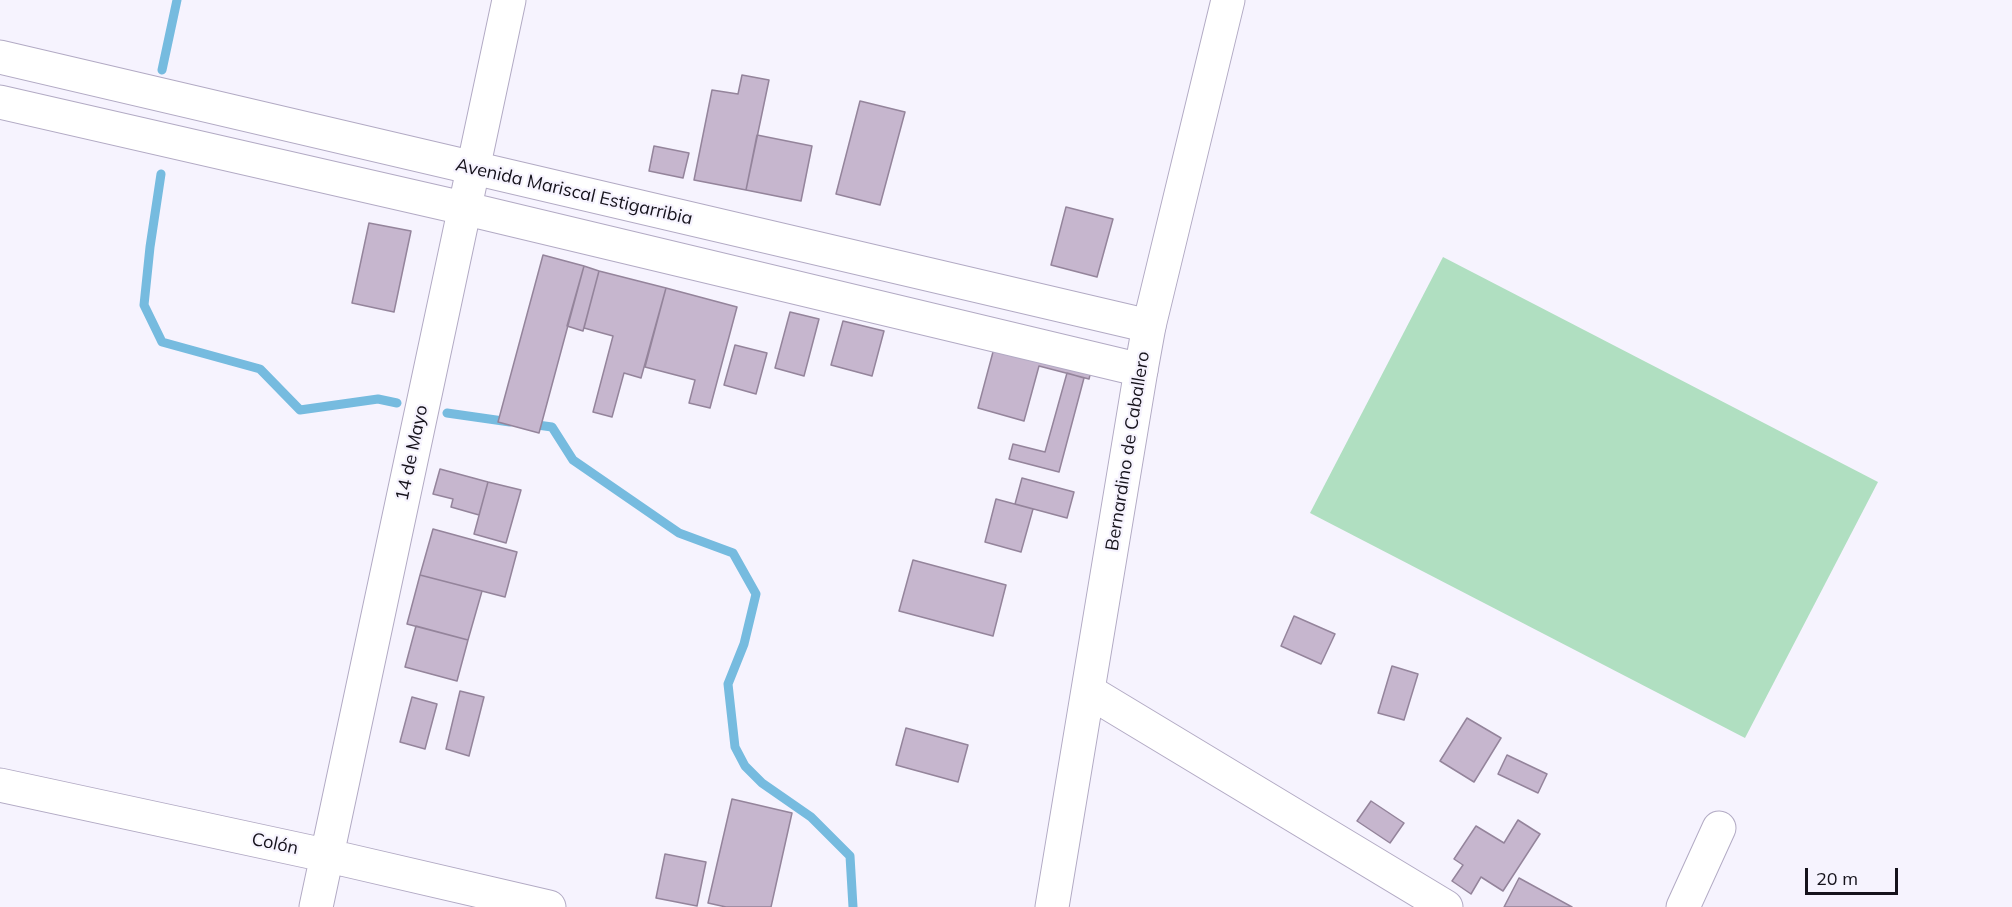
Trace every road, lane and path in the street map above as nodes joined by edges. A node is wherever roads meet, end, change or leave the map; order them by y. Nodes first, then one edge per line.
1 (509, 0) edge
2 (1228, 0) edge
3 (0, 57) edge
4 (0, 102) edge
5 (473, 168) junction
6 (464, 208) junction
7 (1149, 326) junction
8 (1140, 370) junction
9 (1088, 691) junction
10 (0, 785) edge
11 (1719, 828) dead end
12 (329, 856) junction
13 (316, 907) edge
14 (549, 907) edge
15 (1052, 907) edge
16 (1446, 907) edge
17 (1683, 907) edge

1 - 5 street, 14 de Mayo
2 - 7 street, Bernardino de Caballero
3 - 5 street, Avenida Mariscal Estigarribia
4 - 6 street
5 - 6 street, 14 de Mayo
5 - 7 street, Avenida Mariscal Estigarribia
6 - 8 street
6 - 12 street, 14 de Mayo
7 - 8 street, Bernardino de Caballero
8 - 9 street, Bernardino de Caballero
9 - 15 street, Bernardino de Caballero
9 - 16 street
10 - 12 street, Colón
11 - 17 street
12 - 13 street, 14 de Mayo
12 - 14 street, Colón

